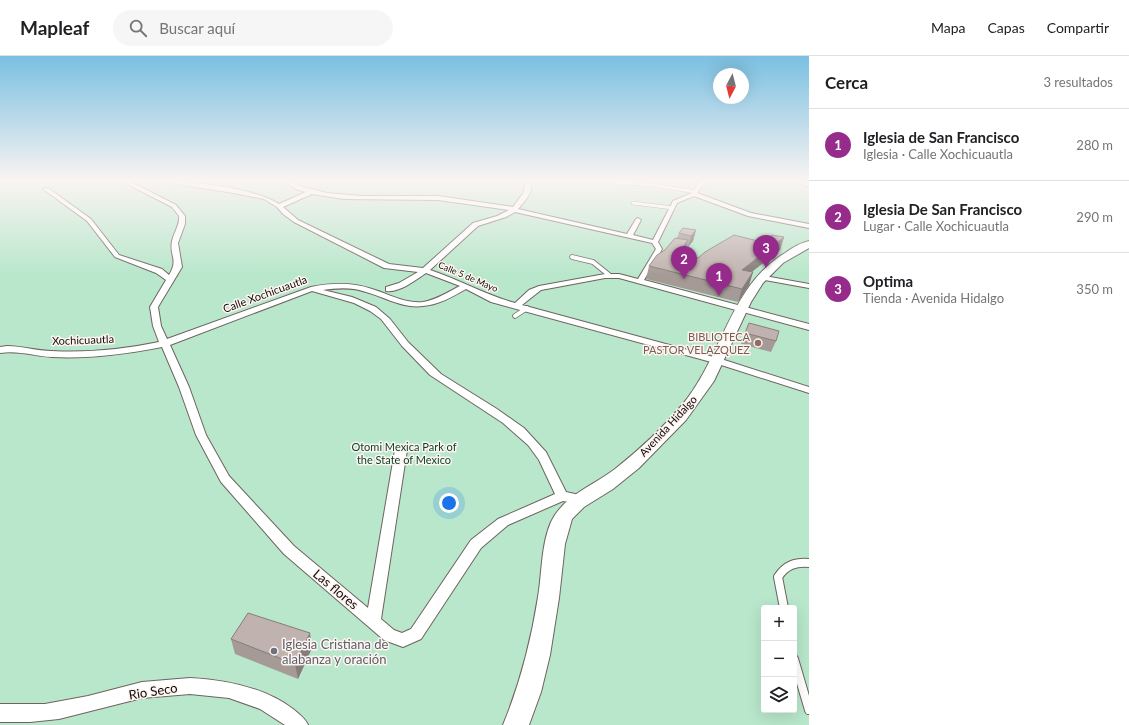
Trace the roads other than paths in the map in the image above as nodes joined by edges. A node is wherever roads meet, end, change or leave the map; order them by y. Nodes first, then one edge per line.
1 (78, 212) edge
2 (180, 212) edge
3 (284, 212) edge
4 (512, 212) edge
5 (530, 212) edge
6 (671, 212) edge
7 (745, 212) edge
8 (638, 220) dead end
9 (809, 226) edge
10 (629, 236) junction
11 (655, 242) junction
12 (809, 244) edge
13 (572, 257) dead end
14 (426, 271) junction
15 (609, 275) junction
16 (762, 277) junction
17 (170, 280) junction
18 (639, 282) junction
19 (466, 286) junction
20 (809, 286) edge
21 (311, 289) junction
22 (389, 289) dead end
23 (522, 306) junction
24 (741, 310) junction
25 (515, 316) dead end
26 (809, 327) edge
27 (166, 343) junction
28 (0, 350) edge
29 (718, 361) junction
30 (809, 390) edge
31 (401, 450) dead end
32 (571, 498) junction
33 (809, 563) edge
34 (783, 605) edge
35 (374, 622) junction
36 (797, 669) edge
37 (809, 710) edge
38 (0, 713) edge
39 (521, 720) edge
40 (299, 725) edge

1 - 17 street
2 - 17 street, Las flores
3 - 14 street, Calle 5 de Mayo
4 - 14 street
5 - 10 street
6 - 11 street
7 - 9 street
8 - 10 street
10 - 11 street
11 - 18 street
12 - 16 main road, Avenida Hidalgo
13 - 15 lane
14 - 19 street, Calle 5 de Mayo
14 - 22 street
15 - 18 street
15 - 23 street
16 - 20 street
16 - 24 main road, Avenida Hidalgo
17 - 27 street, Las flores
18 - 24 street
19 - 21 street, Calle Xochicuautla
19 - 23 street, Calle 5 de Mayo
21 - 27 street, Calle Xochicuautla
21 - 32 street
23 - 25 lane
23 - 29 street, Calle 5 de Mayo
24 - 26 street
24 - 29 main road, Avenida Hidalgo
27 - 28 street, Xochicuautla
27 - 35 street, Las flores
29 - 30 street, Calle 5 de Mayo
29 - 32 main road, Avenida Hidalgo
31 - 35 street
32 - 35 street, Las flores
32 - 39 main road, Avenida Hidalgo
33 - 34 lane
36 - 37 lane
38 - 40 street, Rio Seco

